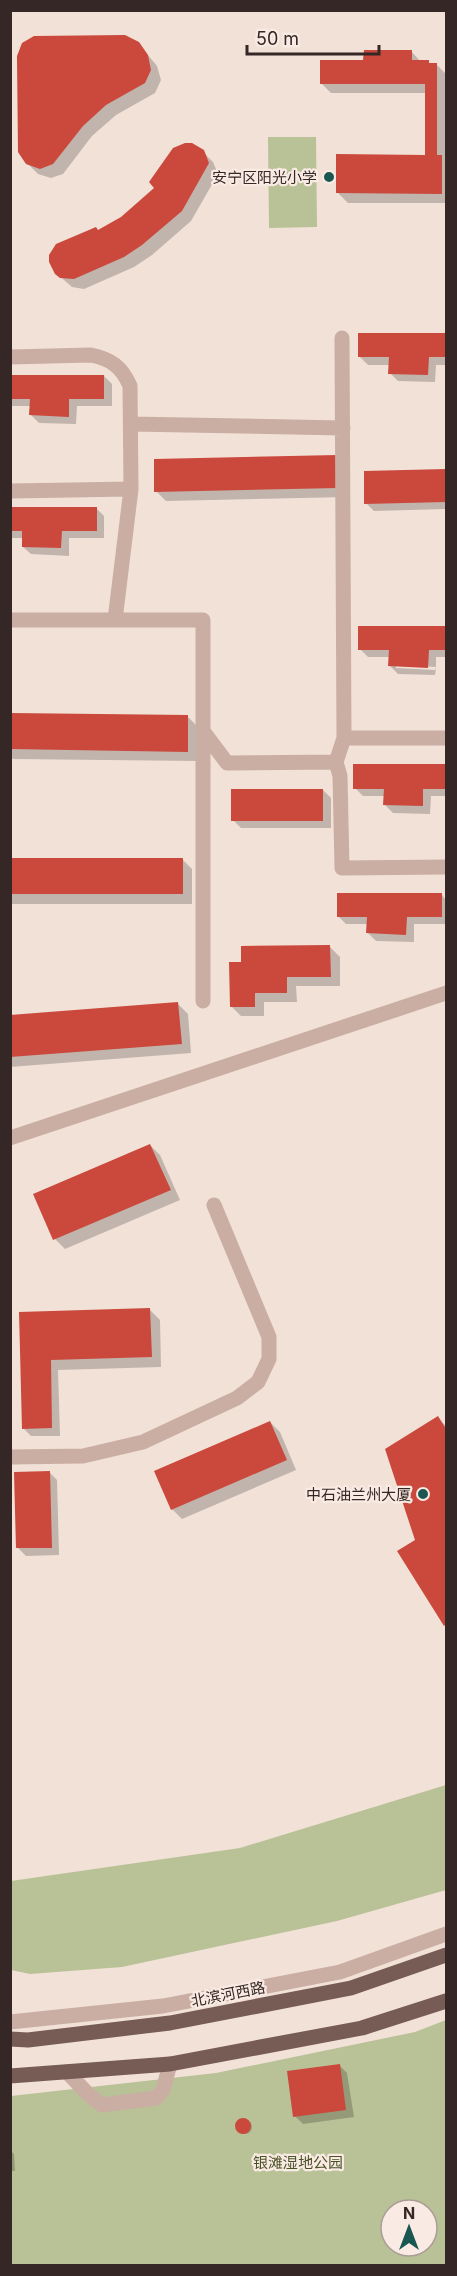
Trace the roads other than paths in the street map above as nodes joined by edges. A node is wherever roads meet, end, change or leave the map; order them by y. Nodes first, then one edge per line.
1 (342, 338) dead end
2 (10, 357) edge
3 (131, 424) junction
4 (343, 428) junction
5 (131, 489) junction
6 (10, 491) edge
7 (10, 620) edge
8 (115, 620) junction
9 (203, 731) junction
10 (344, 738) junction
11 (447, 738) edge
12 (336, 762) junction
13 (447, 867) edge
14 (447, 993) edge
15 (203, 1001) dead end
16 (10, 1138) edge
17 (214, 1205) dead end
18 (10, 1457) edge
19 (447, 1934) edge
20 (447, 1955) edge
21 (447, 2001) edge
22 (10, 2022) edge
23 (10, 2039) edge
24 (170, 2064) junction
25 (67, 2072) junction
26 (10, 2076) edge

1 - 4 street
2 - 3 street
3 - 4 street
3 - 5 street
4 - 10 street
5 - 6 street
5 - 8 street
7 - 8 street
8 - 9 street
9 - 12 street
9 - 15 street
10 - 11 street
10 - 12 street
12 - 13 street
14 - 16 street
17 - 18 street
19 - 22 street
20 - 23 main road, 北滨河西路
21 - 24 main road
24 - 25 main road
24 - 25 street
25 - 26 main road

